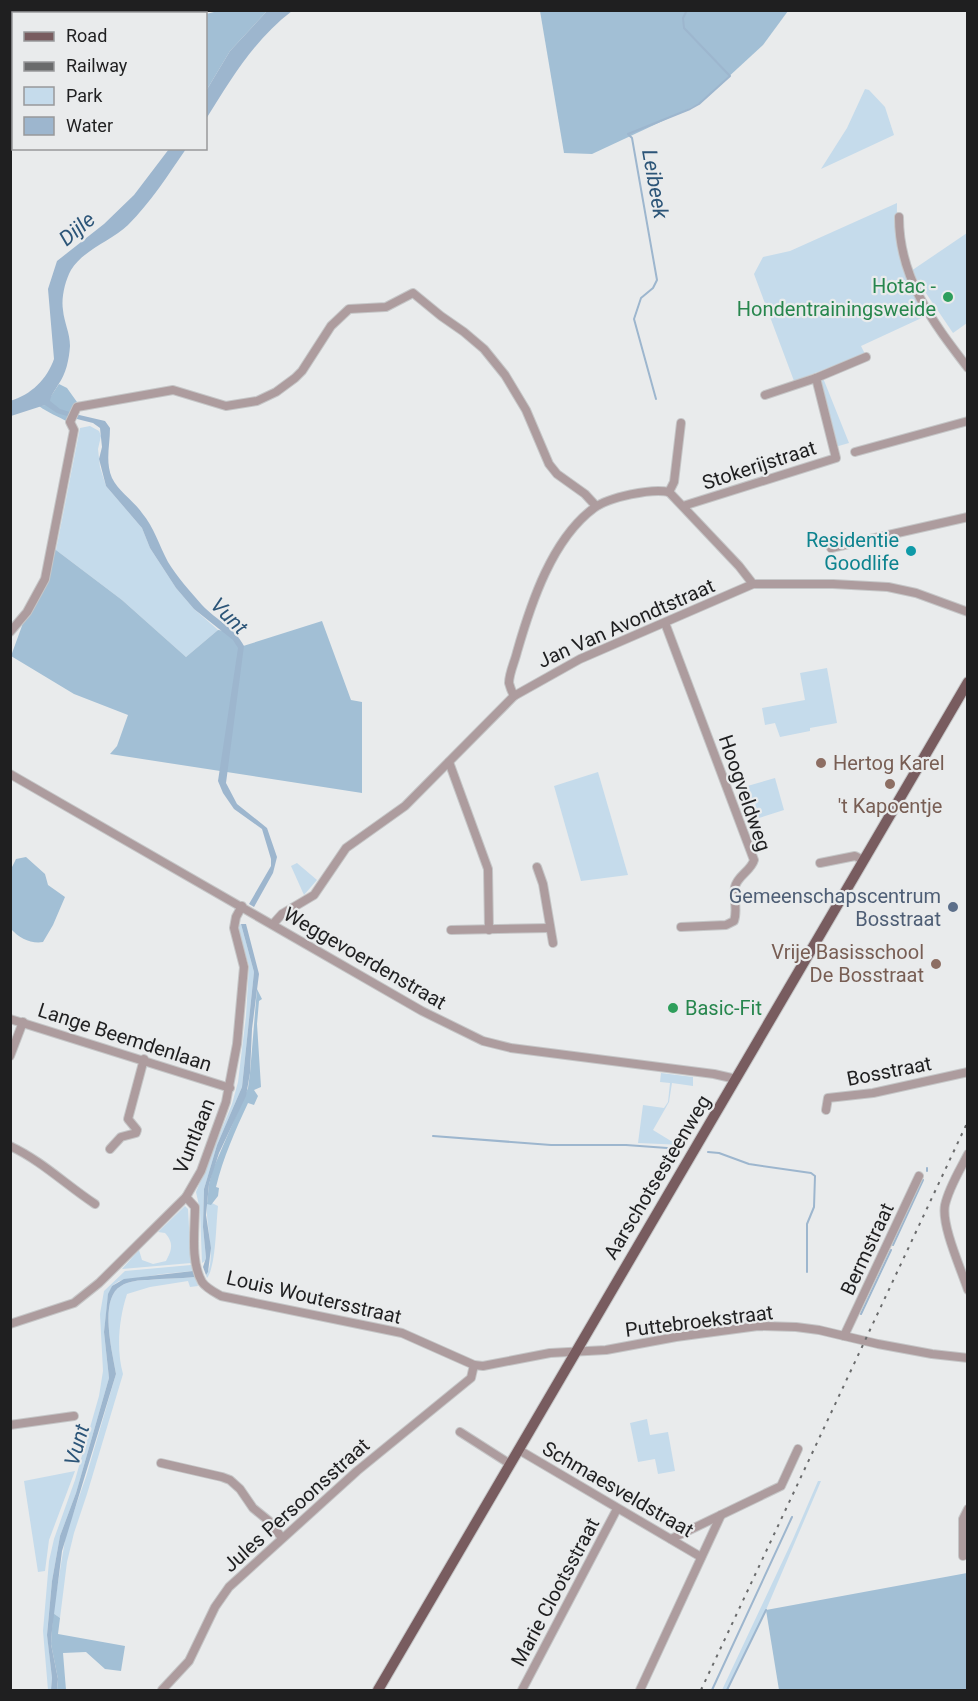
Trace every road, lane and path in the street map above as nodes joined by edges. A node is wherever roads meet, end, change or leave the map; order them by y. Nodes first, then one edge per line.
1 (899, 217) dead end
2 (866, 357) dead end
3 (968, 368) edge
4 (816, 378) junction
5 (765, 395) dead end
6 (968, 421) edge
7 (681, 423) dead end
8 (855, 452) dead end
9 (669, 492) junction
10 (596, 507) junction
11 (683, 507) junction
12 (968, 517) edge
13 (831, 548) dead end
14 (753, 584) junction
15 (968, 612) edge
16 (665, 623) junction
17 (10, 632) edge
18 (966, 690) edge
19 (514, 696) junction
20 (449, 762) junction
21 (10, 774) edge
22 (863, 860) junction
23 (820, 863) dead end
24 (537, 867) dead end
25 (247, 909) junction
26 (273, 924) junction
27 (681, 927) dead end
28 (550, 928) junction
29 (451, 930) dead end
30 (489, 930) junction
31 (553, 944) dead end
32 (10, 1018) edge
33 (23, 1022) junction
34 (10, 1056) edge
35 (144, 1059) junction
36 (968, 1072) edge
37 (736, 1079) junction
38 (230, 1088) junction
39 (826, 1110) dead end
40 (10, 1146) edge
41 (110, 1149) dead end
42 (968, 1154) edge
43 (920, 1176) dead end
44 (186, 1197) junction
45 (95, 1204) dead end
46 (968, 1290) edge
47 (10, 1324) edge
48 (844, 1336) junction
49 (576, 1351) junction
50 (968, 1358) edge
51 (474, 1365) junction
52 (74, 1416) dead end
53 (10, 1425) edge
54 (460, 1432) dead end
55 (798, 1449) dead end
56 (519, 1450) junction
57 (161, 1463) dead end
58 (510, 1464) junction
59 (617, 1509) junction
60 (968, 1509) edge
61 (721, 1515) junction
62 (282, 1538) junction
63 (671, 1539) junction
64 (963, 1556) dead end
65 (701, 1557) junction
66 (162, 1690) edge
67 (378, 1690) edge
68 (522, 1690) edge
69 (640, 1690) edge

1 - 3 street
2 - 4 street
4 - 5 street
4 - 11 street, Stokerijstraat
6 - 8 street
7 - 9 street
9 - 10 street
9 - 11 street
10 - 17 street
10 - 19 street
11 - 14 street
12 - 13 street
14 - 15 street
14 - 16 street, Jan Van Avondtstraat
16 - 19 street, Jan Van Avondtstraat
16 - 27 street, Hoogveldweg
18 - 22 main road, Aarschotsesteenweg
19 - 20 street, Jan Van Avondtstraat
20 - 26 street, Jan Van Avondtstraat
20 - 30 street
21 - 25 street, Weggevoerdenstraat
22 - 23 street
22 - 37 main road, Aarschotsesteenweg
24 - 28 street
25 - 26 street, Weggevoerdenstraat
25 - 38 street, Vuntlaan
26 - 37 street, Weggevoerdenstraat
28 - 30 street
28 - 31 street
29 - 30 street
32 - 33 street, Lange Beemdenlaan
33 - 34 street
33 - 35 street, Lange Beemdenlaan
35 - 38 street, Lange Beemdenlaan
35 - 41 street
36 - 39 street, Bosstraat
37 - 49 main road, Aarschotsesteenweg
38 - 44 street, Vuntlaan
40 - 45 street
42 - 46 street
43 - 48 street, Bermstraat
44 - 47 street, Vuntlaan
44 - 51 street, Louis Woutersstraat
48 - 49 street, Puttebroekstraat
48 - 50 street, Puttebroekstraat
49 - 51 street, Louis Woutersstraat
49 - 56 main road, Aarschotsesteenweg
51 - 62 street, Jules Persoonsstraat
52 - 53 street
54 - 58 street
55 - 61 street
56 - 58 main road, Aarschotsesteenweg
56 - 59 street, Schmaesveldstraat
57 - 62 street
58 - 67 main road, Aarschotsesteenweg
59 - 63 street, Schmaesveldstraat
59 - 68 street, Marie Clootsstraat
60 - 64 street
61 - 63 street
61 - 65 street
62 - 66 street, Jules Persoonsstraat
63 - 65 street, Schmaesveldstraat
65 - 69 street

